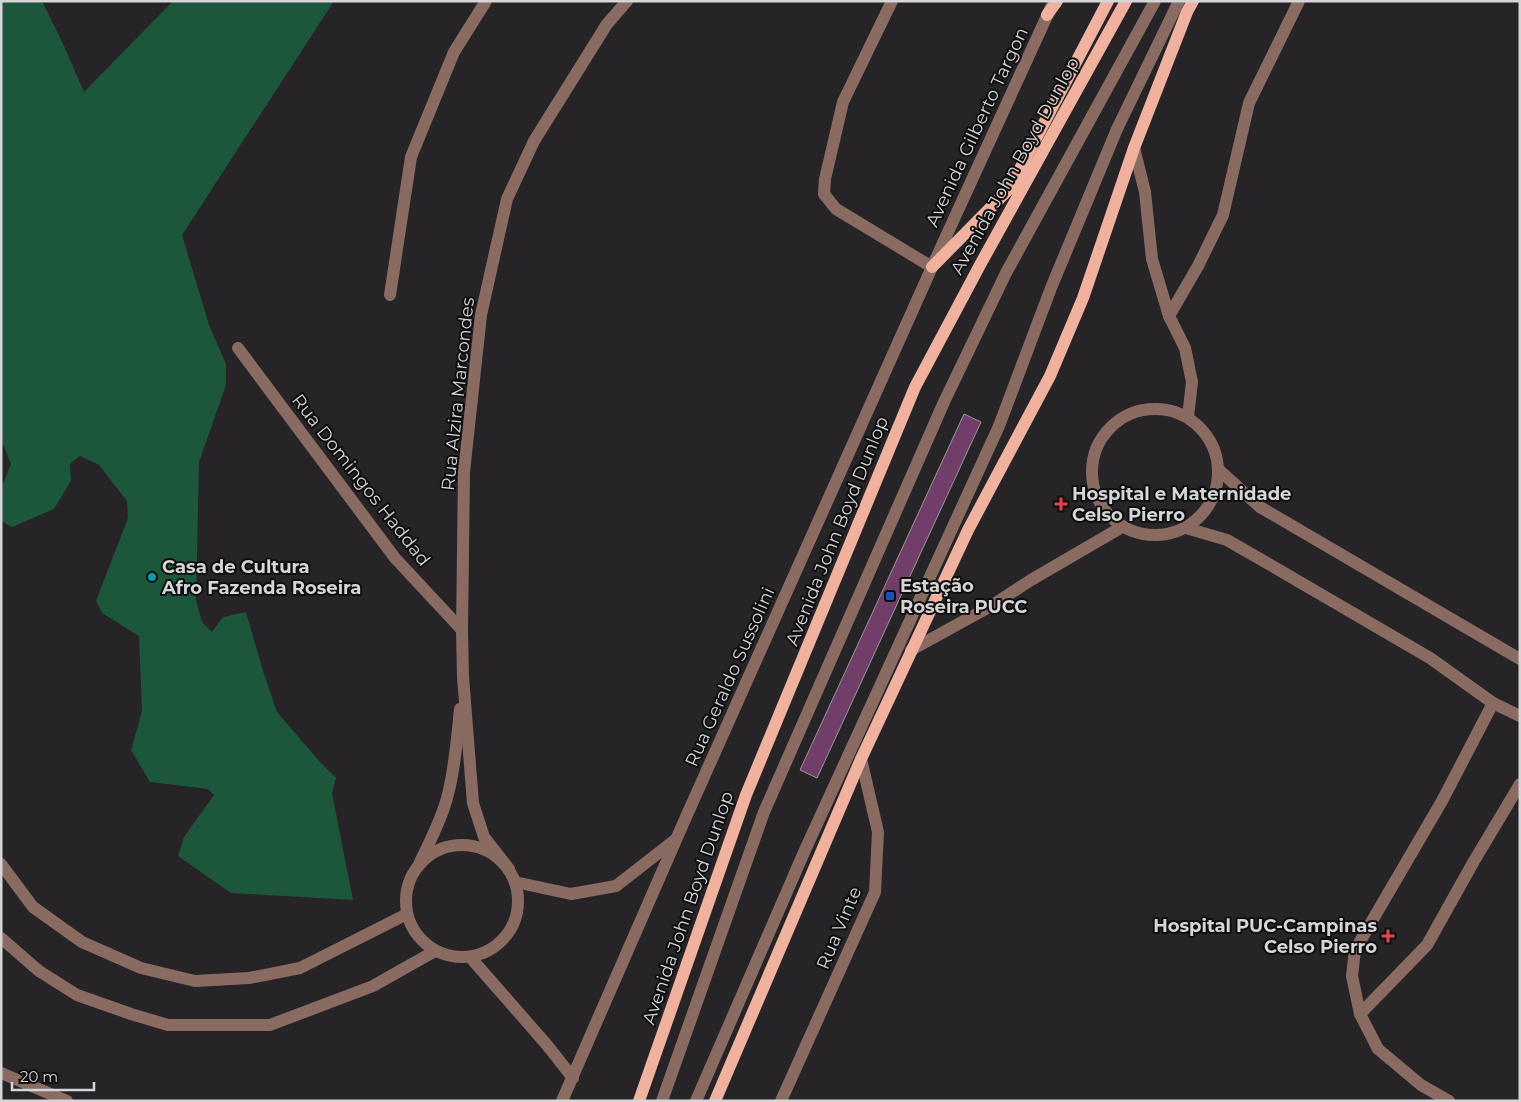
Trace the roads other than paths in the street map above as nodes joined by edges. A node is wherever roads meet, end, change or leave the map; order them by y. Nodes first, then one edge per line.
1 (486, 1) edge
2 (627, 1) edge
3 (892, 1) edge
4 (1055, 1) edge
5 (1108, 1) edge
6 (1126, 1) edge
7 (1155, 1) edge
8 (1179, 1) edge
9 (1193, 1) edge
10 (1299, 1) edge
11 (1047, 15) joint
12 (1134, 148) junction
13 (932, 267) junction
14 (390, 295) dead end
15 (1169, 316) junction
16 (238, 348) dead end
17 (1188, 417) junction
18 (1219, 470) junction
19 (1122, 526) junction
20 (1186, 528) junction
21 (462, 630) junction
22 (911, 650) junction
23 (1520, 659) edge
24 (463, 676) junction
25 (1493, 703) junction
26 (1520, 716) edge
27 (861, 759) junction
28 (1520, 784) edge
29 (677, 838) junction
30 (1, 864) edge
31 (509, 869) junction
32 (415, 870) junction
33 (515, 882) junction
34 (407, 914) junction
35 (1, 938) edge
36 (435, 950) junction
37 (470, 957) junction
38 (1360, 1014) junction
39 (1, 1073) edge
40 (573, 1078) junction
41 (67, 1101) edge
42 (562, 1101) edge
43 (639, 1101) edge
44 (662, 1101) edge
45 (696, 1101) edge
46 (715, 1101) edge
47 (781, 1101) edge
48 (1449, 1101) edge

1 - 14 street
2 - 21 street, Rua Alzira Marcondes
3 - 13 street
4 - 11 main road
5 - 13 main road
6 - 43 main road, Avenida John Boyd Dunlop
7 - 44 street
8 - 45 street
9 - 12 main road
10 - 15 street
11 - 13 street, Avenida Gilberto Targon
12 - 15 street
12 - 22 main road
13 - 29 street, Rua Geraldo Sussolini
15 - 17 street
16 - 21 street, Rua Domingos Haddad
17 - 18 street
17 - 19 street
18 - 20 street
18 - 23 street
19 - 20 street
19 - 22 street
20 - 25 street
21 - 24 street, Rua Alzira Marcondes
22 - 27 main road
24 - 31 street, Rua Alzira Marcondes
24 - 32 street, Rua Alzira Marcondes
25 - 26 street
25 - 38 street
27 - 46 main road
27 - 47 street, Rua Vinte
28 - 38 street
29 - 33 street
29 - 40 street, Rua Geraldo Sussolini
30 - 34 street
31 - 32 street
31 - 33 street
32 - 34 street
33 - 37 street
34 - 36 street
35 - 36 street
36 - 37 street
37 - 40 street
38 - 48 street
39 - 41 street
40 - 42 street, Rua Geraldo Sussolini

